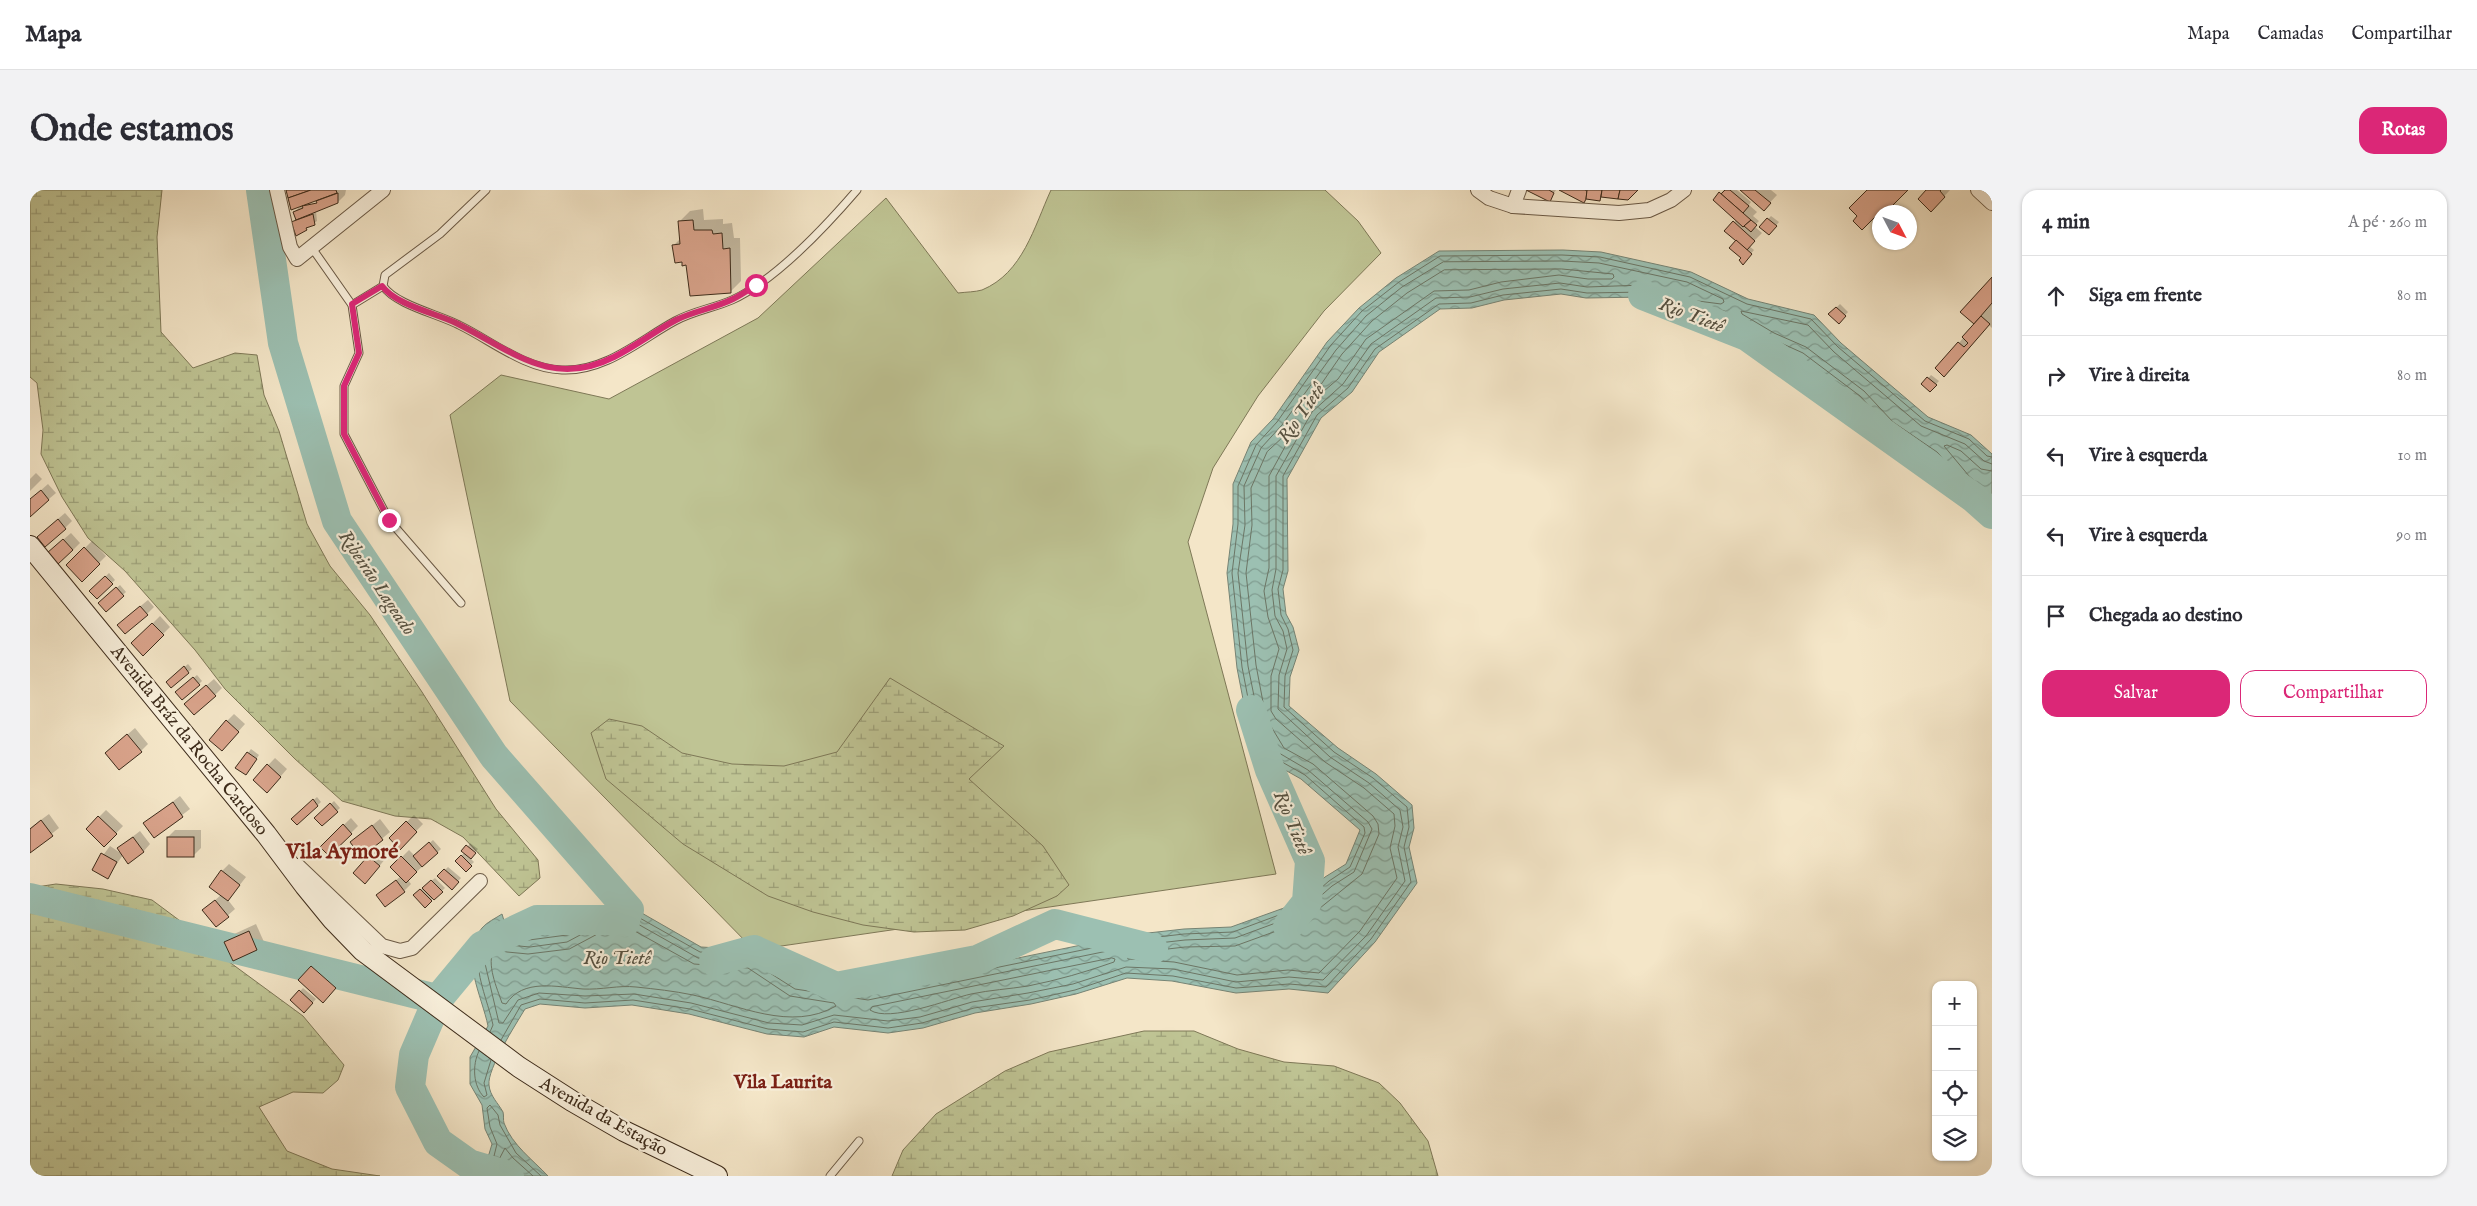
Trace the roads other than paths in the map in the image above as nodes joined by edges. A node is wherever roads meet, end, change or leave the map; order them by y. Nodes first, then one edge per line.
1 (278, 190) edge
2 (383, 190) edge
3 (486, 190) edge
4 (856, 190) edge
5 (1478, 190) edge
6 (1519, 190) edge
7 (1684, 190) edge
8 (1978, 190) edge
9 (1992, 203) edge
10 (1513, 206) junction
11 (312, 248) junction
12 (382, 286) junction
13 (352, 304) junction
14 (30, 546) edge
15 (461, 603) dead end
16 (282, 856) junction
17 (480, 880) dead end
18 (394, 975) joint
19 (858, 1141) dead end
20 (717, 1176) edge
21 (830, 1176) edge

1 - 11 street
2 - 11 street
3 - 12 lane
4 - 12 lane
5 - 10 street
6 - 10 street
7 - 10 street
8 - 9 street
11 - 13 lane
12 - 13 lane
13 - 15 lane
14 - 16 street, Avenida Bráz da Rocha Cardoso
16 - 17 street
16 - 18 street, Avenida Bráz da Rocha Cardoso
18 - 20 street, Avenida da Estação
19 - 21 lane

